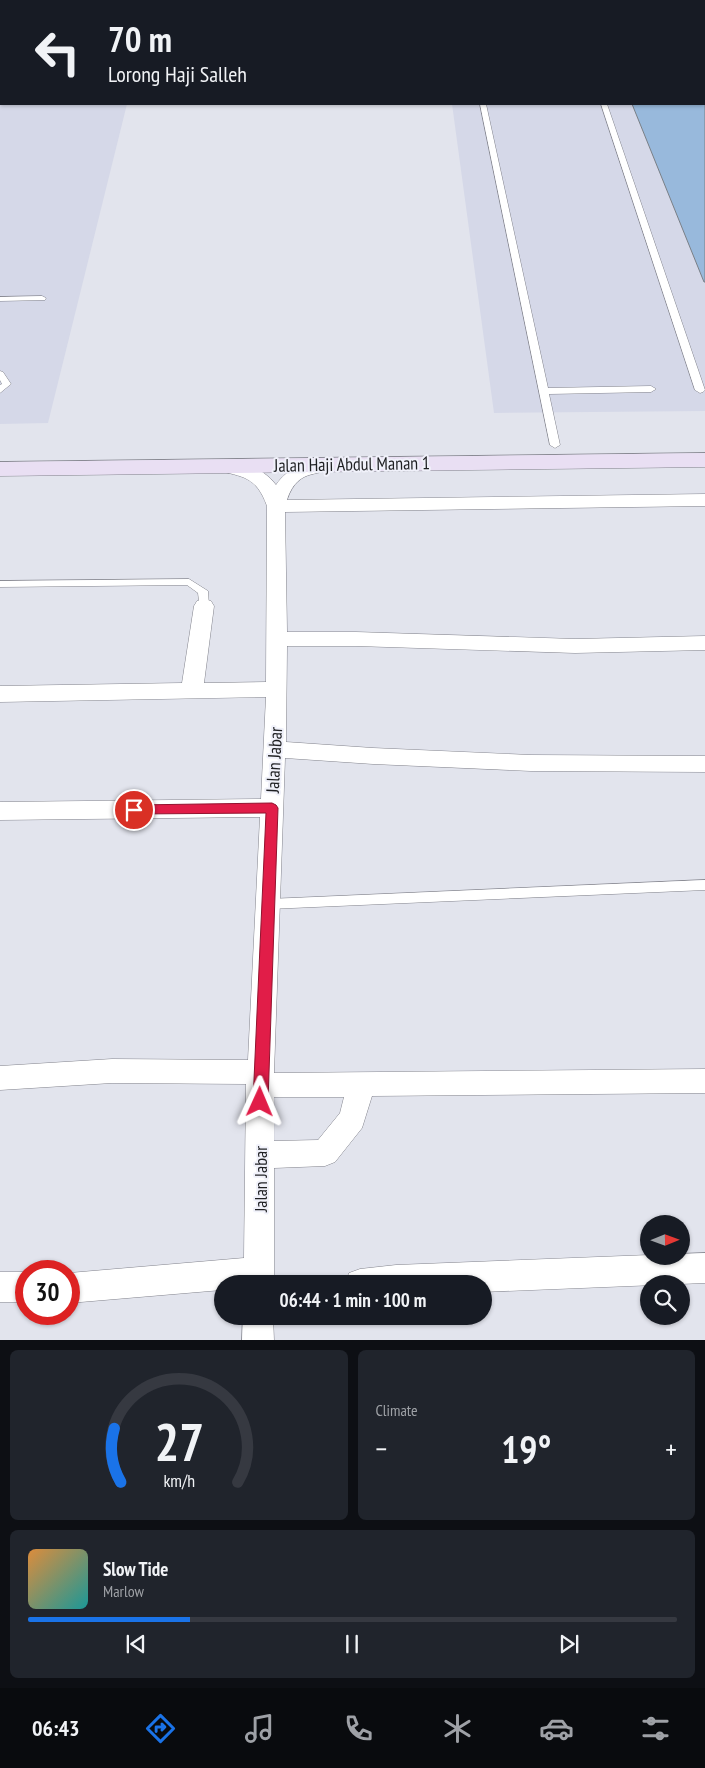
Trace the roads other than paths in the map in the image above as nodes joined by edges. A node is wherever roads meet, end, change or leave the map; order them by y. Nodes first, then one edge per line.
1 (483, 105) edge
2 (604, 105) edge
3 (42, 298) dead end
4 (0, 299) edge
5 (0, 374) edge
6 (651, 389) dead end
7 (0, 390) edge
8 (700, 390) dead end
9 (543, 391) junction
10 (705, 444) edge
11 (555, 445) junction
12 (0, 452) edge
13 (705, 460) edge
14 (325, 464) junction
15 (222, 466) junction
16 (0, 469) edge
17 (705, 500) edge
18 (276, 506) junction
19 (0, 584) edge
20 (204, 606) joint
21 (278, 640) junction
22 (705, 644) edge
23 (277, 689) junction
24 (192, 691) junction
25 (0, 694) edge
26 (275, 749) junction
27 (705, 764) edge
28 (272, 808) junction
29 (0, 811) edge
30 (705, 886) edge
31 (269, 904) junction
32 (0, 1078) edge
33 (260, 1078) junction
34 (705, 1081) edge
35 (361, 1085) junction
36 (261, 1155) junction
37 (705, 1268) edge
38 (259, 1275) edge
39 (492, 1276) edge
40 (214, 1280) edge
41 (0, 1287) edge
42 (80, 1287) edge
43 (15, 1288) edge
44 (258, 1325) edge
45 (258, 1340) edge

1 - 9 lane
2 - 8 lane
3 - 4 lane
5 - 7 lane
6 - 9 lane
9 - 11 lane
10 - 11 street, Jalan Haji Abdul Manan 1
11 - 12 street, Jalan Haji Abdul Manan 1
13 - 14 street, Jalan Haji Abdul Manan 1
14 - 15 street, Jalan Haji Abdul Manan 1
14 - 18 street
15 - 16 street, Jalan Haji Abdul Manan 1
15 - 18 street
17 - 18 street
18 - 21 street, Jalan Jabar
19 - 20 lane
20 - 24 street
21 - 22 street
21 - 23 street, Jalan Jabar
23 - 24 street
23 - 26 street, Jalan Jabar
24 - 25 street
26 - 27 street
26 - 28 street, Jalan Jabar
28 - 29 street
28 - 31 street, Jalan Jabar
30 - 31 lane
31 - 33 street, Jalan Jabar
32 - 33 street
33 - 35 street
33 - 36 street, Jalan Jabar
34 - 35 street
35 - 36 street
36 - 38 street, Jalan Jabar
37 - 39 street
40 - 42 street
41 - 43 street
44 - 45 street

